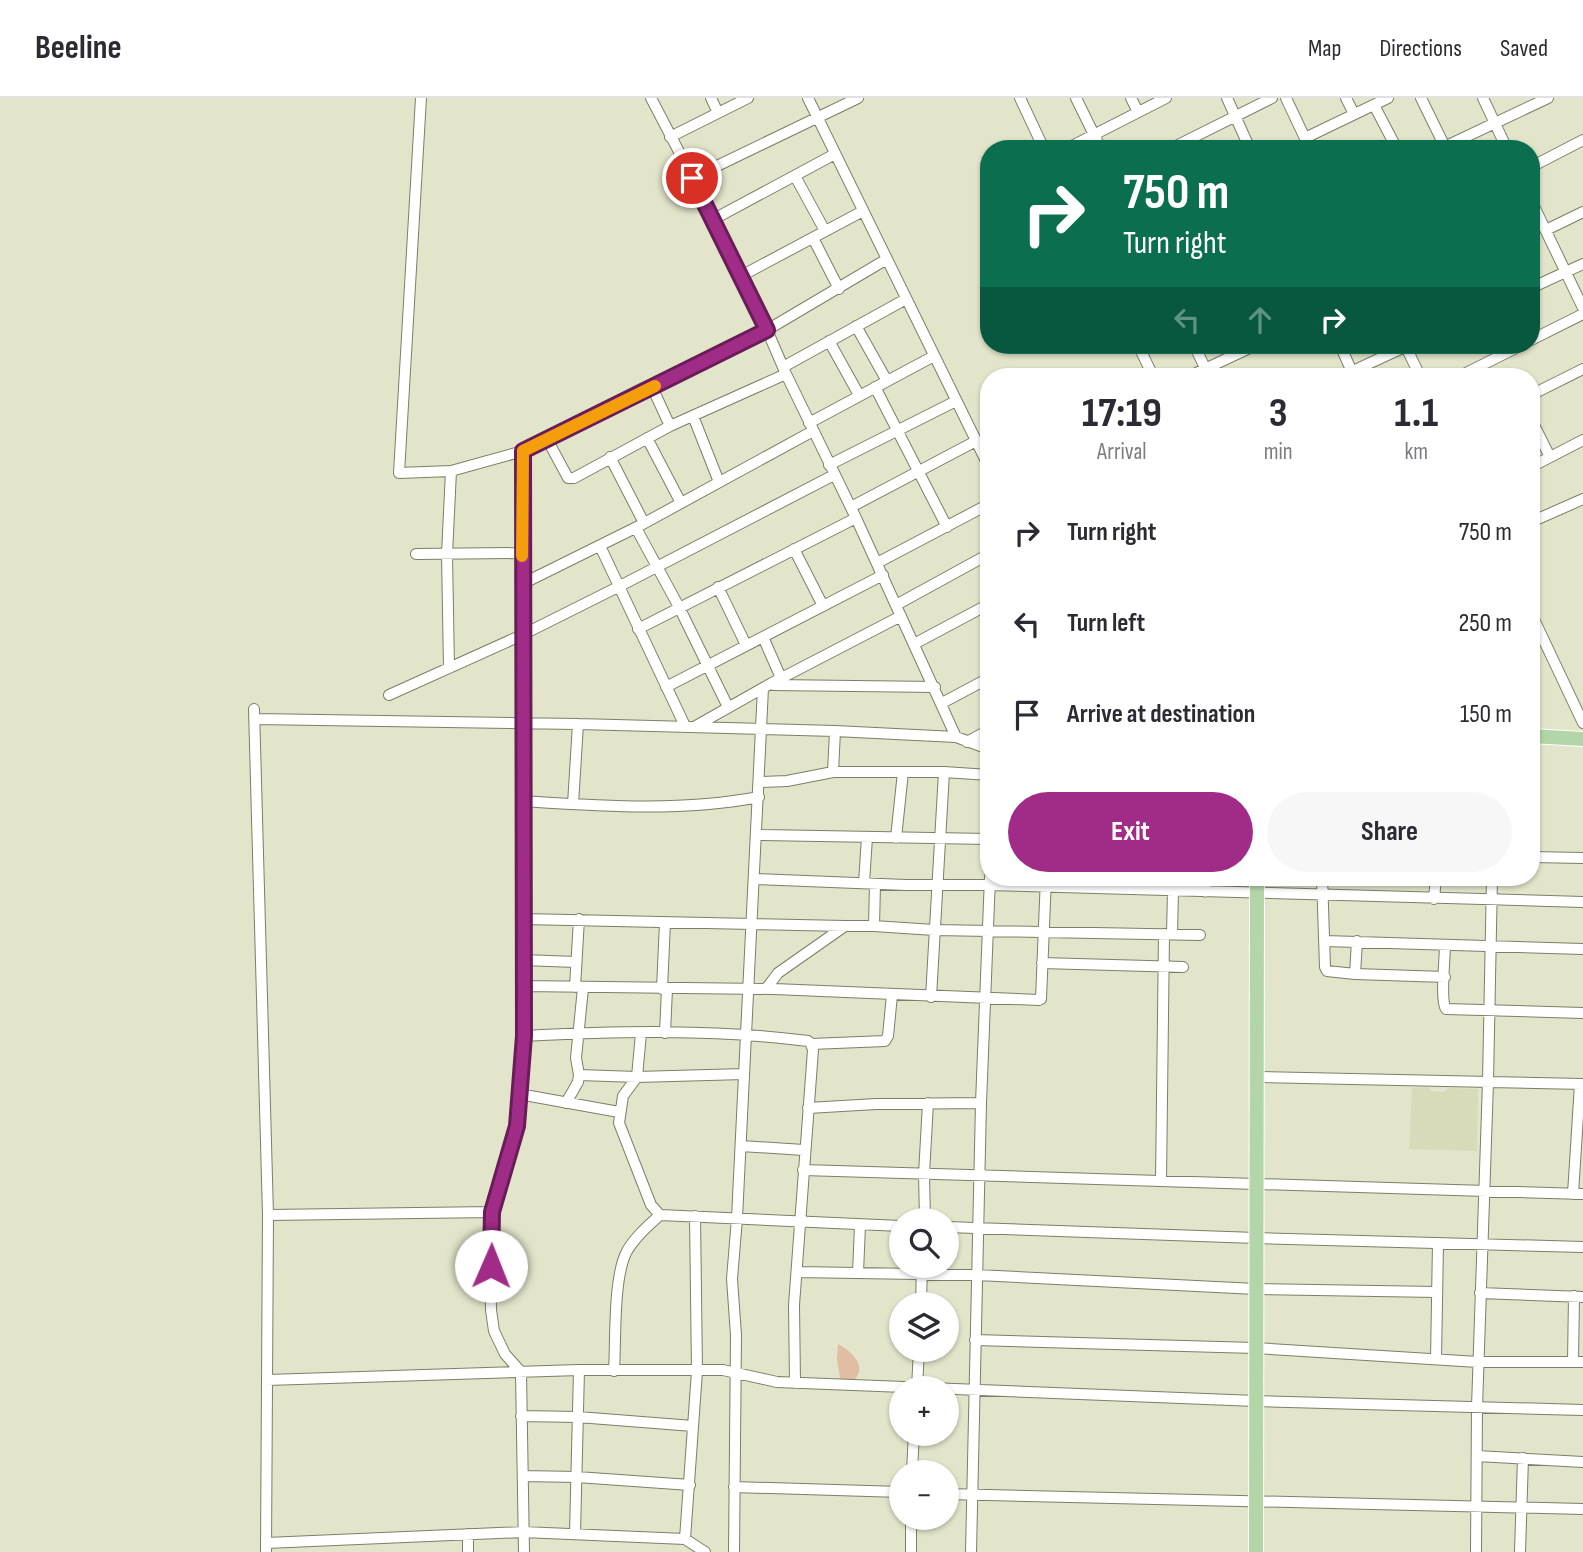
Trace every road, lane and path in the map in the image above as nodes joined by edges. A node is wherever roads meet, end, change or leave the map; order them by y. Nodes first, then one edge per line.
1 (421, 98) edge
2 (651, 98) edge
3 (710, 98) edge
4 (748, 98) edge
5 (808, 98) edge
6 (858, 98) edge
7 (1020, 98) edge
8 (1076, 98) edge
9 (1131, 98) edge
10 (1166, 98) edge
11 (1227, 98) edge
12 (1272, 98) edge
13 (1286, 98) edge
14 (1346, 98) edge
15 (1388, 98) edge
16 (1422, 98) edge
17 (1483, 98) edge
18 (1542, 99) edge
19 (1374, 105) junction
20 (1138, 112) junction
21 (718, 113) junction
22 (1354, 114) junction
23 (1236, 116) junction
24 (817, 117) junction
25 (1495, 124) junction
26 (1094, 134) junction
27 (670, 137) junction
28 (1040, 140) edge
29 (1083, 140) edge
30 (1097, 140) edge
31 (1188, 140) edge
32 (1246, 140) edge
33 (1306, 140) edge
34 (1312, 140) edge
35 (1392, 140) edge
36 (1440, 140) edge
37 (1460, 140) edge
38 (1503, 140) edge
39 (1583, 140) edge
40 (835, 154) junction
41 (1540, 162) edge
42 (795, 176) junction
43 (692, 178) junction
44 (863, 212) junction
45 (1583, 212) edge
46 (1540, 218) edge
47 (714, 219) junction
48 (1546, 230) junction
49 (825, 231) junction
50 (813, 238) junction
51 (887, 259) junction
52 (1583, 264) edge
53 (1566, 272) junction
54 (741, 276) junction
55 (1540, 284) edge
56 (839, 289) junction
57 (906, 299) junction
58 (1583, 308) edge
59 (1583, 314) edge
60 (856, 326) junction
61 (767, 330) junction
62 (1540, 336) edge
63 (829, 341) junction
64 (1240, 354) edge
65 (1388, 354) edge
66 (1504, 354) edge
67 (934, 356) junction
68 (1216, 368) edge
69 (1359, 368) edge
70 (1476, 368) edge
71 (1583, 369) edge
72 (784, 370) junction
73 (887, 381) junction
74 (652, 387) junction
75 (874, 387) junction
76 (1540, 390) edge
77 (859, 396) junction
78 (956, 401) junction
79 (693, 416) junction
80 (670, 426) junction
81 (811, 427) junction
82 (896, 430) junction
83 (1540, 437) edge
84 (648, 438) junction
85 (547, 439) junction
86 (1583, 440) edge
87 (976, 442) junction
88 (980, 450) edge
89 (523, 451) junction
90 (610, 457) junction
91 (1550, 457) junction
92 (1540, 462) edge
93 (832, 470) junction
94 (450, 471) junction
95 (918, 472) junction
96 (719, 482) junction
97 (1583, 499) edge
98 (681, 503) junction
99 (850, 507) junction
100 (980, 509) edge
101 (856, 518) junction
102 (1540, 518) edge
103 (640, 525) junction
104 (947, 527) junction
105 (600, 546) junction
106 (794, 549) junction
107 (416, 554) dead end
108 (447, 554) junction
109 (522, 554) junction
110 (980, 559) edge
111 (877, 563) junction
112 (658, 566) junction
113 (883, 575) junction
114 (522, 584) junction
115 (618, 587) junction
116 (718, 587) junction
117 (896, 605) junction
118 (822, 606) junction
119 (679, 607) junction
120 (980, 609) edge
121 (901, 616) junction
122 (638, 629) junction
123 (1540, 632) edge
124 (522, 635) junction
125 (763, 637) junction
126 (914, 644) junction
127 (746, 645) junction
128 (707, 664) junction
129 (449, 668) junction
130 (781, 678) junction
131 (980, 683) edge
132 (766, 686) junction
133 (666, 687) junction
134 (935, 687) junction
135 (389, 695) dead end
136 (942, 703) junction
137 (728, 708) junction
138 (1583, 723) edge
139 (522, 724) junction
140 (578, 724) junction
141 (690, 727) junction
142 (761, 729) junction
143 (835, 731) junction
144 (980, 733) edge
145 (1540, 737) edge
146 (1583, 739) edge
147 (962, 740) junction
148 (980, 746) edge
149 (833, 772) junction
150 (903, 772) junction
151 (944, 772) junction
152 (980, 774) edge
153 (759, 782) junction
154 (758, 797) junction
155 (522, 801) junction
156 (573, 804) junction
157 (757, 835) junction
158 (867, 837) junction
159 (939, 837) junction
160 (896, 838) junction
161 (980, 839) edge
162 (1540, 857) edge
163 (1583, 858) edge
164 (755, 879) junction
165 (980, 882) edge
166 (869, 883) junction
167 (936, 886) junction
168 (989, 886) edge
169 (1046, 886) edge
170 (1128, 886) edge
171 (1168, 886) edge
172 (1205, 886) edge
173 (1257, 886) edge
174 (1322, 886) edge
175 (1435, 886) edge
176 (1492, 886) edge
177 (1169, 891) junction
178 (1205, 892) junction
179 (1257, 894) junction
180 (1323, 896) junction
181 (1434, 899) junction
182 (1491, 900) junction
183 (1583, 902) edge
184 (523, 919) junction
185 (579, 919) junction
186 (665, 922) junction
187 (752, 924) junction
188 (845, 926) junction
189 (874, 926) junction
190 (934, 930) junction
191 (987, 930) junction
192 (1043, 931) junction
193 (1168, 934) junction
194 (1200, 934) dead end
195 (1325, 941) junction
196 (1357, 942) junction
197 (1445, 945) junction
198 (1491, 946) junction
199 (1583, 949) edge
200 (523, 960) junction
201 (576, 962) junction
202 (1042, 963) junction
203 (1162, 967) junction
204 (1183, 967) dead end
205 (1355, 974) junction
206 (1445, 977) junction
207 (523, 986) junction
208 (579, 988) junction
209 (664, 989) junction
210 (749, 989) junction
211 (766, 989) junction
212 (892, 995) junction
213 (931, 997) junction
214 (985, 999) junction
215 (1490, 1010) junction
216 (1583, 1013) edge
217 (578, 1033) junction
218 (641, 1033) junction
219 (665, 1033) junction
220 (746, 1033) junction
221 (524, 1036) junction
222 (811, 1044) junction
223 (744, 1074) junction
224 (579, 1075) junction
225 (637, 1077) junction
226 (1258, 1077) junction
227 (1488, 1082) junction
228 (1581, 1084) edge
229 (519, 1094) junction
230 (565, 1103) junction
231 (928, 1103) junction
232 (981, 1103) junction
233 (808, 1108) junction
234 (619, 1112) junction
235 (741, 1146) junction
236 (804, 1150) junction
237 (803, 1170) junction
238 (924, 1174) junction
239 (979, 1175) junction
240 (1161, 1181) junction
241 (1255, 1184) junction
242 (1484, 1191) junction
243 (1578, 1194) edge
244 (925, 1208) edge
245 (492, 1212) junction
246 (268, 1215) junction
247 (660, 1215) junction
248 (695, 1216) junction
249 (737, 1218) junction
250 (799, 1220) junction
251 (860, 1225) junction
252 (889, 1226) edge
253 (959, 1227) edge
254 (978, 1228) junction
255 (1256, 1238) junction
256 (1438, 1243) junction
257 (1482, 1244) junction
258 (1583, 1247) edge
259 (797, 1272) junction
260 (889, 1272) edge
261 (858, 1273) junction
262 (959, 1273) edge
263 (977, 1275) junction
264 (1256, 1289) junction
265 (1437, 1292) junction
266 (1480, 1293) junction
267 (1579, 1296) edge
268 (975, 1340) junction
269 (1255, 1349) junction
270 (1436, 1359) junction
271 (1478, 1362) junction
272 (1578, 1362) edge
273 (579, 1370) junction
274 (614, 1370) junction
275 (697, 1371) junction
276 (521, 1372) junction
277 (735, 1373) junction
278 (267, 1380) junction
279 (794, 1383) junction
280 (889, 1386) edge
281 (959, 1388) edge
282 (974, 1389) junction
283 (1255, 1401) junction
284 (1477, 1407) junction
285 (1583, 1410) edge
286 (521, 1416) junction
287 (578, 1417) junction
288 (693, 1426) junction
289 (1477, 1456) junction
290 (1523, 1458) junction
291 (1583, 1462) edge
292 (523, 1476) junction
293 (577, 1477) junction
294 (690, 1485) junction
295 (734, 1487) junction
296 (889, 1492) edge
297 (959, 1494) edge
298 (972, 1494) junction
299 (1256, 1502) junction
300 (1476, 1506) junction
301 (1520, 1507) junction
302 (1583, 1509) edge
303 (911, 1530) edge
304 (523, 1532) junction
305 (468, 1534) junction
306 (575, 1534) junction
307 (685, 1539) junction
308 (337, 1540) junction
309 (266, 1547) edge
310 (337, 1552) edge
311 (468, 1552) edge
312 (524, 1552) edge
313 (705, 1552) edge
314 (734, 1552) edge
315 (911, 1552) edge
316 (971, 1552) edge
317 (1256, 1552) edge
318 (1476, 1552) edge
319 (1520, 1552) edge

1 - 94 street
2 - 27 street
3 - 21 street
4 - 21 street
5 - 24 street
6 - 24 street
7 - 28 street
8 - 26 street
9 - 20 street
10 - 20 street
11 - 23 street
12 - 23 street
13 - 33 street
14 - 22 street
15 - 19 street
16 - 36 street
17 - 25 street
18 - 25 street
19 - 22 street
19 - 35 street
20 - 26 street
21 - 27 street
22 - 34 street
23 - 31 street
23 - 32 street
24 - 40 street
24 - 43 street
25 - 37 street
25 - 38 street
26 - 29 street
26 - 30 street
27 - 43 street
39 - 41 street
40 - 42 street
40 - 44 street
42 - 47 street
42 - 49 street
43 - 47 street
44 - 49 street
44 - 51 street
45 - 48 street
46 - 48 street
47 - 54 street
48 - 53 street
49 - 50 street
50 - 54 street
50 - 56 street
51 - 56 street
51 - 57 street
52 - 53 street
53 - 55 street
53 - 58 street
54 - 61 street
56 - 61 street
57 - 60 street
57 - 67 street
59 - 62 street
60 - 63 street
60 - 73 street
61 - 72 street
61 - 74 street
63 - 72 street
63 - 77 street
64 - 68 street
65 - 69 street
66 - 70 street
67 - 73 street
67 - 78 street
71 - 76 street
72 - 79 street
72 - 81 street
73 - 75 street
74 - 80 street
74 - 85 street
75 - 77 street
75 - 82 street
77 - 81 street
78 - 82 street
78 - 87 street
79 - 80 street
79 - 96 street
80 - 84 street
81 - 93 street
81 - 96 street
82 - 93 street
82 - 95 street
83 - 91 street
84 - 90 street
84 - 98 street
85 - 89 street
85 - 90 street
86 - 91 street
87 - 88 street
87 - 95 street
89 - 94 street
89 - 109 street
90 - 103 street
91 - 92 street
93 - 99 street
93 - 112 street
94 - 108 street
95 - 99 street
95 - 104 street
96 - 98 street
97 - 102 street
98 - 103 street
99 - 101 street
100 - 104 street
101 - 106 street
101 - 111 street
103 - 105 street
103 - 112 street
104 - 111 street
105 - 114 street
105 - 115 street
106 - 116 street
106 - 118 street
107 - 108 street
108 - 109 street
108 - 129 street
109 - 114 street
110 - 117 street
111 - 113 street
112 - 115 street
112 - 119 street
113 - 117 street
113 - 118 street
114 - 124 street
115 - 122 street
115 - 124 street
116 - 119 street
116 - 127 street
117 - 121 street
118 - 125 street
119 - 122 street
119 - 128 street
120 - 126 street
121 - 126 street
121 - 130 street
122 - 133 street
123 - 138 street
124 - 129 street
124 - 139 street
125 - 127 street
125 - 130 street
126 - 134 street
127 - 128 street
128 - 133 street
128 - 137 street
129 - 135 street
130 - 132 street
131 - 136 street
132 - 134 street
132 - 137 street
132 - 142 street
133 - 141 street
134 - 136 street
136 - 147 street
137 - 141 street
139 - 140 street
139 - 155 street
139 - 246 street
140 - 141 street
140 - 156 street
141 - 142 street
142 - 143 street
142 - 153 street
143 - 147 street
143 - 149 street
144 - 147 street
145 - 146 main road
147 - 148 street
149 - 150 street
149 - 153 street
150 - 151 street
150 - 160 street
151 - 152 street
151 - 159 street
153 - 154 street
154 - 156 street
154 - 157 street
155 - 156 street
155 - 184 street
157 - 158 street
157 - 164 street
158 - 160 street
158 - 166 street
159 - 160 street
159 - 161 street
159 - 167 street
162 - 163 street
164 - 166 street
164 - 187 street
165 - 167 street
166 - 167 street
166 - 189 street
167 - 190 street
168 - 191 street
169 - 192 street
170 - 177 street
171 - 177 street
172 - 178 street
173 - 179 main road
174 - 180 street
175 - 181 street
176 - 182 street
177 - 178 street
177 - 193 street
178 - 179 street
179 - 180 street
179 - 226 main road
180 - 181 street
180 - 195 street
181 - 182 street
182 - 183 street
182 - 198 street
184 - 185 street
184 - 200 street
185 - 186 street
185 - 201 street
186 - 187 street
186 - 209 street
187 - 188 street
187 - 210 street
188 - 189 street
188 - 211 street
189 - 190 street
190 - 191 street
190 - 213 street
191 - 192 street
191 - 214 street
192 - 193 street
192 - 202 street
193 - 194 street
193 - 203 street
195 - 196 street
195 - 205 street
196 - 197 street
196 - 205 street
197 - 198 street
197 - 206 street
198 - 199 street
198 - 215 street
200 - 201 street
200 - 207 street
201 - 208 street
202 - 203 street
202 - 214 street
203 - 204 street
203 - 240 street
205 - 206 street
206 - 215 street
207 - 208 street
207 - 221 street
208 - 209 street
208 - 217 street
209 - 210 street
209 - 219 street
210 - 211 street
210 - 220 street
211 - 212 street
212 - 213 street
212 - 222 street
213 - 214 street
214 - 232 street
215 - 216 street
215 - 227 street
217 - 218 street
217 - 221 street
217 - 224 street
218 - 219 street
218 - 225 street
219 - 220 street
220 - 222 street
220 - 223 street
221 - 229 street
222 - 233 street
223 - 225 street
223 - 235 street
224 - 225 street
224 - 230 street
225 - 234 street
226 - 227 street
226 - 241 main road
227 - 228 street
227 - 242 street
228 - 243 street
229 - 230 street
229 - 245 street
230 - 234 street
231 - 232 street
231 - 233 street
231 - 238 street
232 - 239 street
233 - 236 street
234 - 247 street
235 - 236 street
235 - 249 street
236 - 237 street
237 - 238 street
237 - 250 street
238 - 239 street
238 - 244 street
239 - 240 street
239 - 254 street
240 - 241 street
241 - 242 street
241 - 255 main road
242 - 243 street
242 - 257 street
245 - 246 street
245 - 276 street
246 - 278 street
247 - 248 street
247 - 274 street
248 - 249 street
248 - 275 street
249 - 250 street
249 - 277 street
250 - 251 street
250 - 259 street
251 - 252 street
251 - 261 street
253 - 254 street
254 - 255 street
254 - 263 street
255 - 256 street
255 - 264 main road
256 - 257 street
256 - 265 street
257 - 258 street
257 - 266 street
259 - 261 street
259 - 279 street
260 - 261 street
262 - 263 street
263 - 264 street
263 - 268 street
264 - 265 street
264 - 269 main road
265 - 270 street
266 - 267 street
266 - 271 street
267 - 272 street
268 - 269 street
268 - 282 street
269 - 270 street
269 - 283 main road
270 - 271 street
271 - 272 street
271 - 284 street
273 - 274 street
273 - 276 street
273 - 287 street
274 - 275 street
275 - 277 street
275 - 288 street
276 - 278 street
276 - 286 street
277 - 279 street
277 - 295 street
278 - 309 street
279 - 280 street
281 - 282 street
282 - 283 street
282 - 298 street
283 - 284 street
283 - 299 main road
284 - 285 street
284 - 289 street
286 - 287 street
286 - 292 street
287 - 288 street
287 - 293 street
288 - 294 street
289 - 290 street
289 - 300 street
290 - 291 street
290 - 301 street
292 - 293 street
292 - 304 street
293 - 294 street
293 - 306 street
294 - 307 street
295 - 296 street
295 - 314 street
297 - 298 street
298 - 299 street
298 - 316 street
299 - 300 street
299 - 317 main road
300 - 301 street
300 - 318 street
301 - 302 street
301 - 319 street
303 - 315 street
304 - 305 street
304 - 306 street
304 - 312 street
305 - 308 street
305 - 311 street
306 - 307 street
307 - 313 street
308 - 309 street
308 - 310 street

